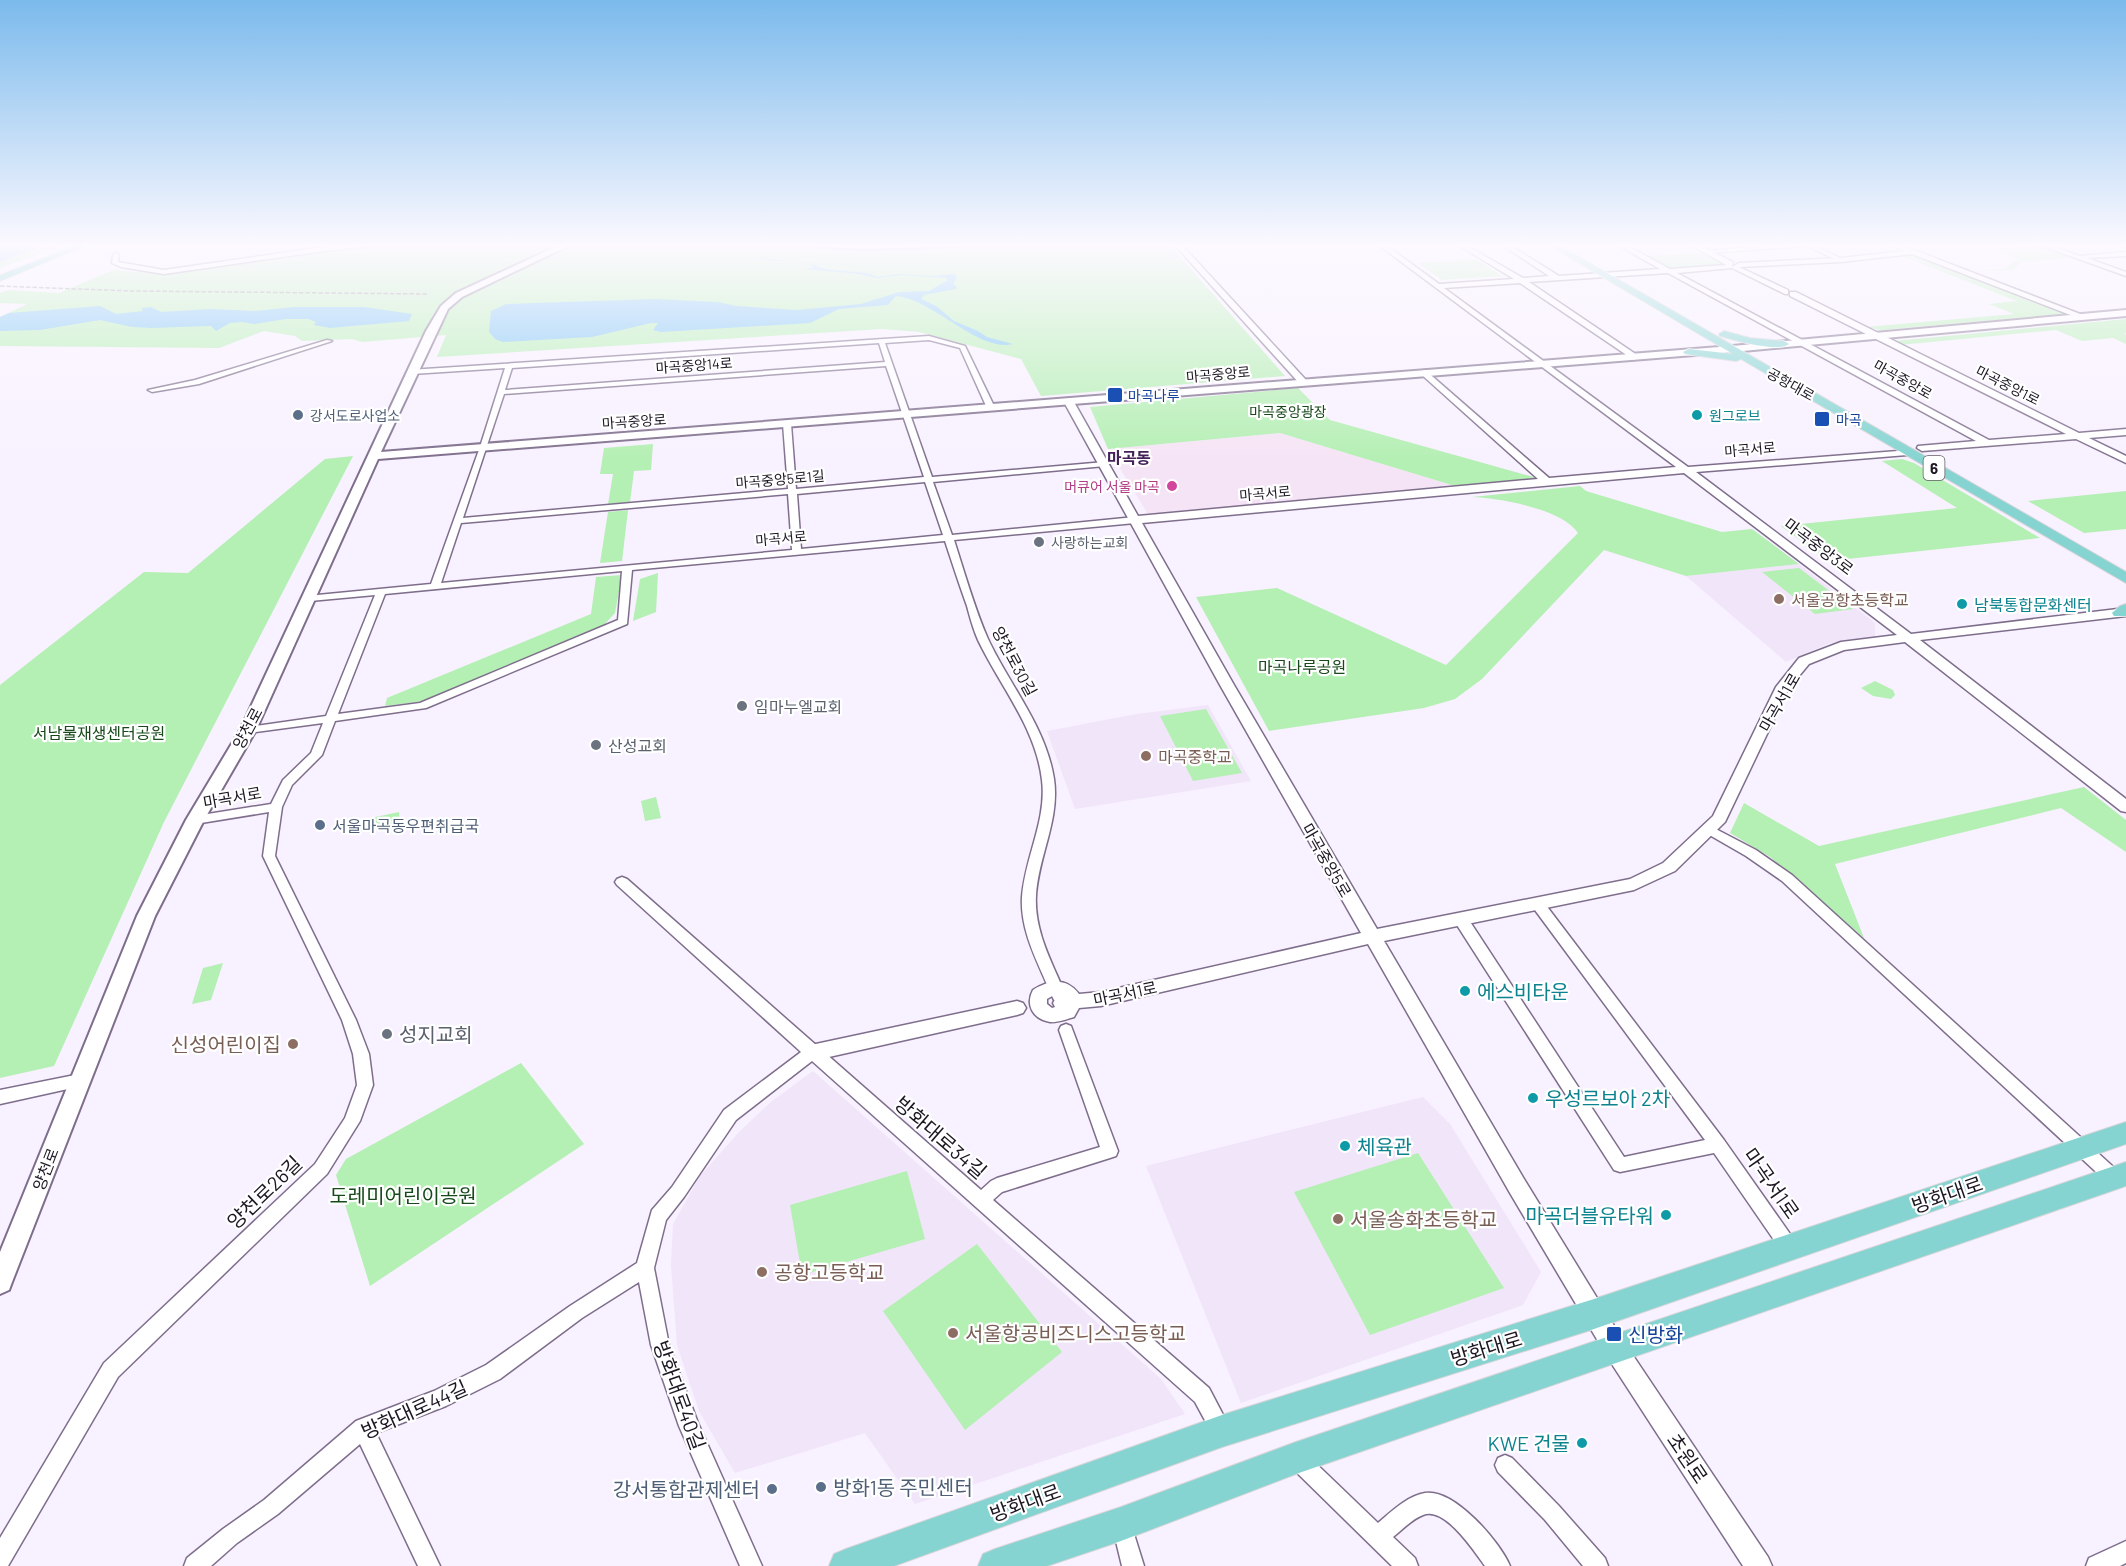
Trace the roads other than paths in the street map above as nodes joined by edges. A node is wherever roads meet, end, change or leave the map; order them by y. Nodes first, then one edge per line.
1 (439, 316) edge
2 (1243, 316) edge
3 (1478, 316) edge
4 (1574, 316) edge
5 (1674, 316) edge
6 (1693, 316) edge
7 (1755, 316) edge
8 (1837, 316) edge
9 (2094, 316) edge
10 (2084, 317) joint
11 (1702, 333) junction
12 (1724, 334) junction
13 (1877, 336) junction
14 (881, 340) junction
15 (329, 341) dead end
16 (1804, 342) junction
17 (1784, 344) junction
18 (1747, 348) junction
19 (1732, 349) junction
20 (1689, 352) junction
21 (1634, 357) junction
22 (1542, 363) junction
23 (888, 364) junction
24 (1756, 364) junction
25 (1779, 364) junction
26 (510, 365) junction
27 (412, 372) junction
28 (1425, 373) junction
29 (1303, 382) junction
30 (152, 390) dead end
31 (502, 392) junction
32 (1069, 402) junction
33 (991, 408) junction
34 (907, 414) junction
35 (787, 424) junction
36 (2126, 432) edge
37 (2077, 435) junction
38 (1988, 443) junction
39 (484, 447) junction
40 (1922, 448) junction
41 (1907, 452) junction
42 (375, 456) junction
43 (2126, 460) edge
44 (1105, 464) junction
45 (1687, 470) junction
46 (928, 480) junction
47 (1547, 481) junction
48 (792, 492) junction
49 (1135, 520) junction
50 (457, 521) junction
51 (946, 538) junction
52 (797, 551) junction
53 (627, 568) junction
54 (2122, 571) edge
55 (2126, 584) edge
56 (435, 585) junction
57 (381, 591) junction
58 (309, 598) junction
59 (2125, 611) edge
60 (1910, 638) junction
61 (329, 718) junction
62 (248, 730) junction
63 (276, 807) junction
64 (2126, 807) edge
65 (195, 820) junction
66 (1710, 830) junction
67 (622, 882) dead end
68 (1537, 903) junction
69 (1460, 918) junction
70 (1371, 937) junction
71 (1017, 1008) dead end
72 (1063, 1016) junction
73 (810, 1053) junction
74 (80, 1080) junction
75 (0, 1098) edge
76 (2126, 1133) edge
77 (1718, 1145) junction
78 (2082, 1149) junction
79 (2120, 1176) edge
80 (982, 1200) junction
81 (1789, 1247) junction
82 (645, 1268) junction
83 (0, 1282) edge
84 (1594, 1314) junction
85 (1616, 1350) junction
86 (363, 1428) junction
87 (1222, 1431) junction
88 (1296, 1458) junction
89 (1505, 1466) dead end
90 (1121, 1524) junction
91 (1376, 1537) junction
92 (2126, 1552) edge
93 (0, 1558) edge
94 (195, 1566) edge
95 (429, 1566) edge
96 (751, 1566) edge
97 (846, 1566) edge
98 (994, 1566) edge
99 (1133, 1566) edge
100 (1407, 1566) edge
101 (1499, 1566) edge
102 (1597, 1566) edge
103 (1759, 1566) edge
104 (2097, 1566) edge

1 - 27 main road, 양천로
2 - 29 street
3 - 22 street, 마곡중앙3로
4 - 21 street
5 - 11 main road, 공항대로 / 6
6 - 12 main road, 공항대로 / 6
7 - 16 street
8 - 13 street, 마곡중앙1로
9 - 10 main road, 마곡중앙로
10 - 13 main road, 마곡중앙로
11 - 19 main road, 공항대로 / 6
11 - 20 main road
12 - 17 main road
12 - 18 main road, 공항대로 / 6
13 - 16 main road, 마곡중앙로
13 - 37 street, 마곡중앙1로
14 - 23 street
14 - 26 street
14 - 33 street
15 - 30 street
16 - 17 main road, 마곡중앙로
16 - 38 street, 마곡중앙로
17 - 18 main road, 마곡중앙로
17 - 25 main road
18 - 19 main road, 마곡중앙로
18 - 25 main road, 공항대로 / 6
19 - 20 main road, 마곡중앙로
19 - 24 main road, 공항대로 / 6
20 - 21 main road, 마곡중앙로
20 - 24 main road
21 - 22 main road, 마곡중앙로
22 - 28 main road, 마곡중앙로
22 - 45 street, 마곡중앙3로
23 - 31 street, 마곡중앙14로
23 - 34 street
24 - 41 main road, 공항대로 / 6
25 - 40 main road, 공항대로 / 6
26 - 27 street
26 - 31 street
27 - 42 main road, 양천로
28 - 29 main road, 마곡중앙로
28 - 47 street
29 - 32 main road, 마곡중앙로
31 - 39 street
32 - 33 main road, 마곡중앙로
32 - 44 street, 마곡중앙5로
33 - 34 main road, 마곡중앙로
34 - 35 main road, 마곡중앙로
34 - 46 street
35 - 39 main road, 마곡중앙로
35 - 48 street
36 - 37 street
37 - 38 street
37 - 43 street, 마곡중앙1로
38 - 40 street
39 - 42 main road, 마곡중앙로
39 - 50 street
40 - 54 main road, 공항대로 / 6
41 - 45 street, 마곡서로
41 - 54 main road, 공항대로 / 6
42 - 58 main road, 양천로
44 - 46 street, 마곡중앙5로1길
44 - 49 street, 마곡중앙5로
45 - 47 street, 마곡서로
45 - 60 street, 마곡중앙3로
46 - 48 street, 마곡중앙5로1길
46 - 51 street
47 - 49 street, 마곡서로
48 - 50 street, 마곡중앙5로1길
48 - 52 street
49 - 51 street, 마곡서로
49 - 70 street, 마곡중앙5로
50 - 56 street
51 - 52 street, 마곡서로
51 - 72 street, 양천로30길
52 - 53 street, 마곡서로
53 - 56 street, 마곡서로
53 - 61 street
54 - 55 main road
56 - 57 street, 마곡서로
57 - 58 street, 마곡서로
57 - 61 street, 마곡서로
58 - 62 main road, 양천로
59 - 60 street, 마곡서1로
60 - 64 street, 마곡중앙3로
60 - 66 street, 마곡서1로
61 - 62 street
61 - 63 street, 마곡서로
62 - 65 main road, 양천로
63 - 65 street, 마곡서로
63 - 93 street, 양천로26길
65 - 74 main road, 양천로
66 - 68 street, 마곡서1로
66 - 78 street
67 - 73 street, 방화대로34길
68 - 69 street, 마곡서1로
68 - 77 street, 마곡서1로
69 - 70 street, 마곡서1로
69 - 77 street, 마곡서1로
70 - 72 street, 마곡서1로
70 - 84 street, 마곡중앙5로
71 - 73 street
72 - 80 street
73 - 80 street, 방화대로34길
73 - 82 street, 방화대로40길
74 - 75 street
74 - 83 main road, 양천로
76 - 78 main road, 방화대로
77 - 81 street, 마곡서1로
78 - 79 street
78 - 81 main road, 방화대로
79 - 85 main road
80 - 87 street, 방화대로34길
81 - 84 main road, 방화대로
82 - 86 street, 방화대로44길
82 - 96 street, 방화대로40길
84 - 85 street, 초원로
84 - 87 main road, 방화대로
85 - 88 main road
85 - 103 street, 초원로
86 - 94 street, 방화대로44길
86 - 95 street
87 - 97 main road, 방화대로
88 - 90 main road
88 - 91 street
89 - 102 street
90 - 98 main road
90 - 99 street
91 - 100 street
91 - 101 street
92 - 104 street

